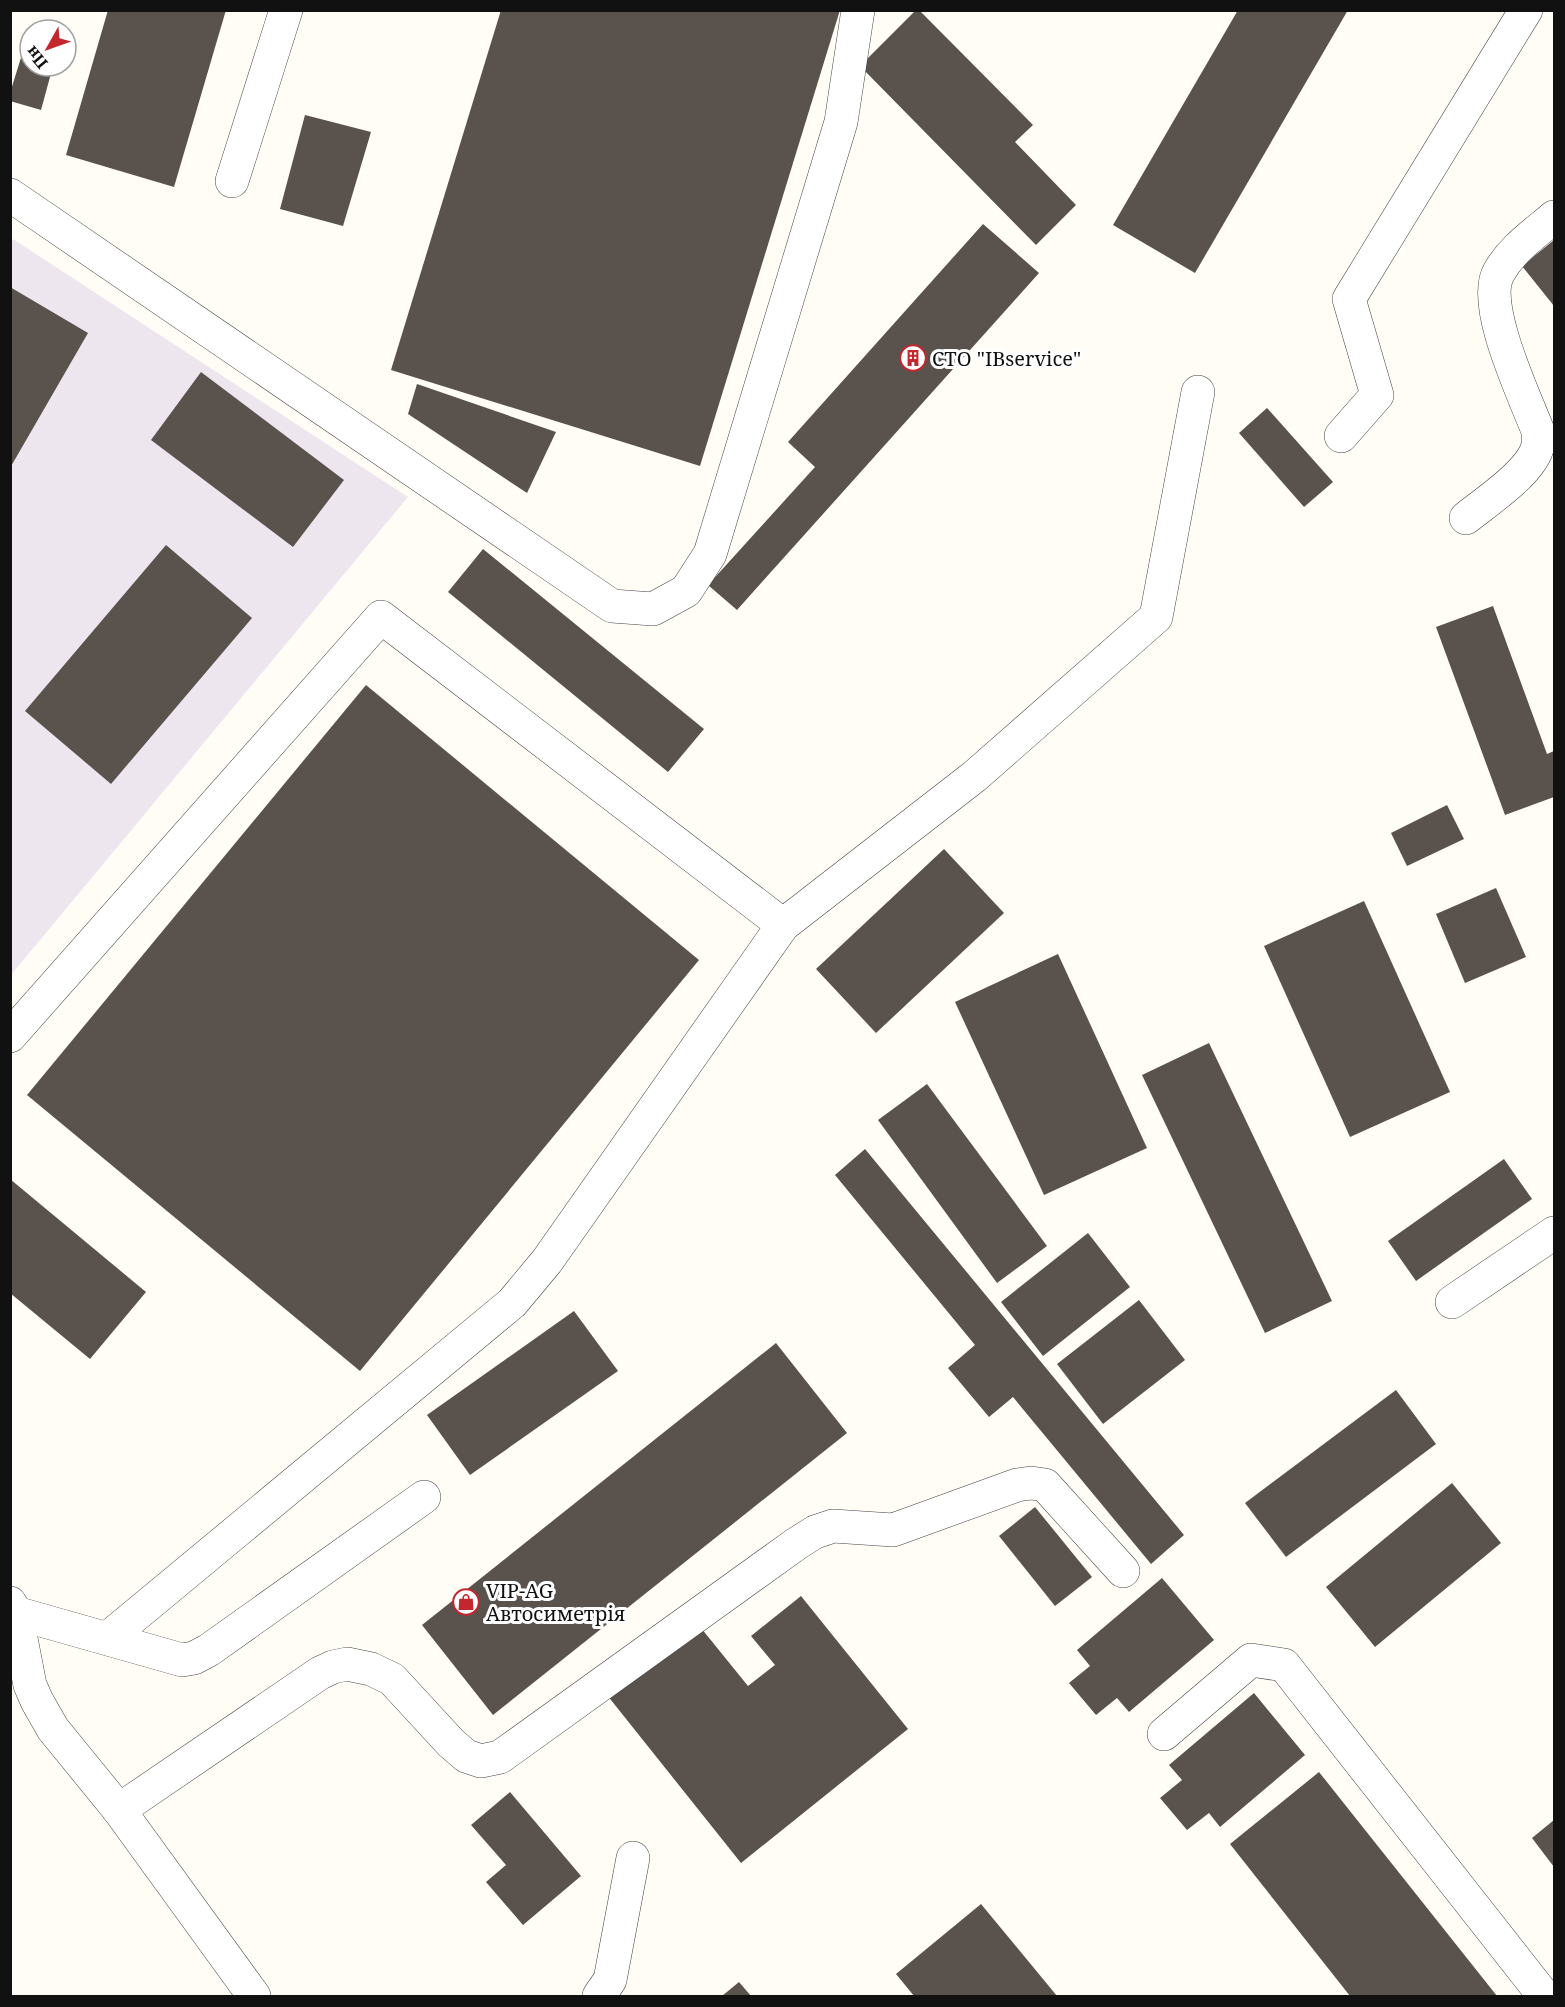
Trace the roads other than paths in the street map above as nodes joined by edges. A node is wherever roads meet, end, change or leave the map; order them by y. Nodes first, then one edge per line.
1 (286, 10) edge
2 (858, 10) edge
3 (1526, 10) edge
4 (232, 181) dead end
5 (10, 195) edge
6 (1554, 217) edge
7 (1198, 392) dead end
8 (1341, 436) dead end
9 (1546, 445) edge
10 (1466, 518) dead end
11 (783, 925) junction
12 (10, 1036) edge
13 (1554, 1233) edge
14 (1452, 1302) dead end
15 (424, 1497) dead end
16 (1123, 1571) dead end
17 (13, 1608) edge
18 (108, 1638) junction
19 (1164, 1734) dead end
20 (119, 1810) junction
21 (633, 1858) dead end
22 (254, 1996) edge
23 (599, 1996) edge
24 (1544, 1996) edge

1 - 4 lane
2 - 5 lane
3 - 8 lane
6 - 9 lane
7 - 11 lane
9 - 10 lane
11 - 12 lane
11 - 18 lane
13 - 14 lane
15 - 18 lane
16 - 20 lane
17 - 18 lane
17 - 20 lane
19 - 24 lane
20 - 22 lane
21 - 23 lane

